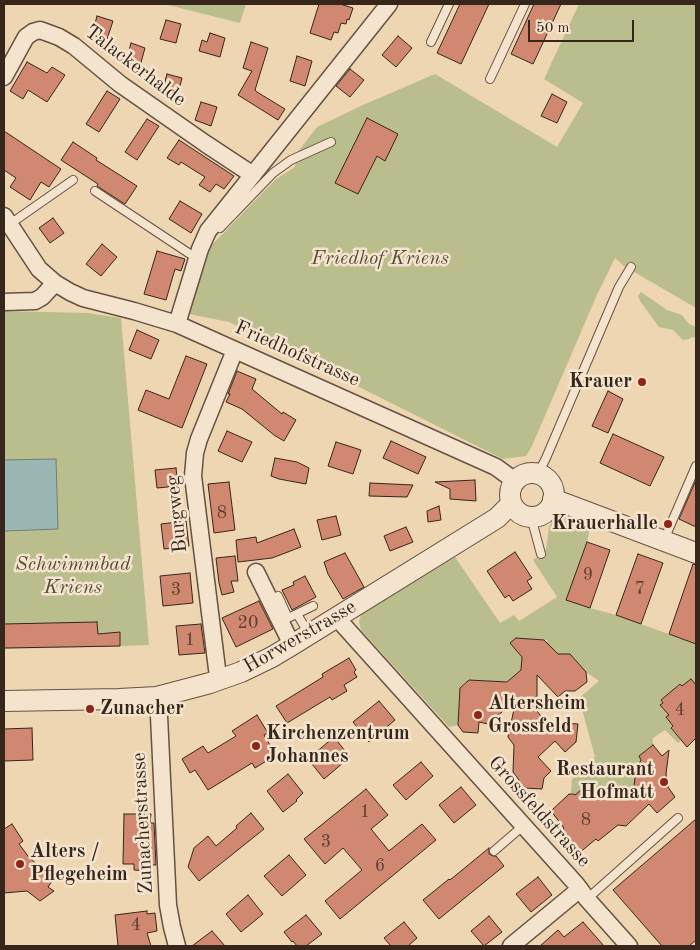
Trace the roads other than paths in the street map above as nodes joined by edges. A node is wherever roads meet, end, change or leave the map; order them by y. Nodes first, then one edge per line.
1 (389, 4) edge
2 (449, 4) edge
3 (525, 4) edge
4 (431, 42) dead end
5 (4, 77) edge
6 (490, 79) dead end
7 (331, 142) dead end
8 (253, 175) junction
9 (72, 180) dead end
10 (95, 191) dead end
11 (7, 220) edge
12 (199, 253) junction
13 (631, 267) dead end
14 (54, 283) junction
15 (4, 302) edge
16 (177, 324) junction
17 (235, 350) junction
18 (696, 466) edge
19 (538, 474) junction
20 (515, 481) junction
21 (553, 499) junction
22 (511, 504) junction
23 (531, 517) junction
24 (664, 540) junction
25 (696, 553) edge
26 (541, 554) dead end
27 (256, 572) dead end
28 (278, 596) dead end
29 (313, 606) dead end
30 (297, 614) junction
31 (336, 617) junction
32 (301, 640) junction
33 (221, 680) junction
34 (157, 697) junction
35 (4, 701) edge
36 (678, 818) dead end
37 (524, 826) junction
38 (494, 851) dead end
39 (584, 894) junction
40 (177, 946) edge
41 (511, 946) edge
42 (630, 946) edge

1 - 8 street
2 - 4 lane
3 - 6 lane
5 - 8 street, Talackerhalde
7 - 12 lane
8 - 12 street
9 - 11 lane
10 - 12 lane
11 - 14 street, Friedhofstrasse
12 - 16 street
13 - 19 lane
14 - 15 street
14 - 16 street, Friedhofstrasse
16 - 17 street, Friedhofstrasse
17 - 20 street, Friedhofstrasse
17 - 33 street, Burgweg
18 - 24 lane
19 - 20 street
19 - 21 street
20 - 22 street
21 - 23 street
21 - 24 street
22 - 23 street
22 - 31 street, Horwerstrasse
23 - 26 lane
24 - 25 street
27 - 32 street
28 - 30 lane
29 - 30 lane
30 - 32 lane
31 - 32 street, Horwerstrasse
31 - 37 street, Grossfeldstrasse
32 - 33 street, Horwerstrasse
33 - 34 street, Horwerstrasse
34 - 35 street, Horwerstrasse
34 - 40 street, Zunacherstrasse
36 - 39 lane
37 - 38 lane
37 - 39 street, Grossfeldstrasse
39 - 41 street
39 - 42 street, Grossfeldstrasse

